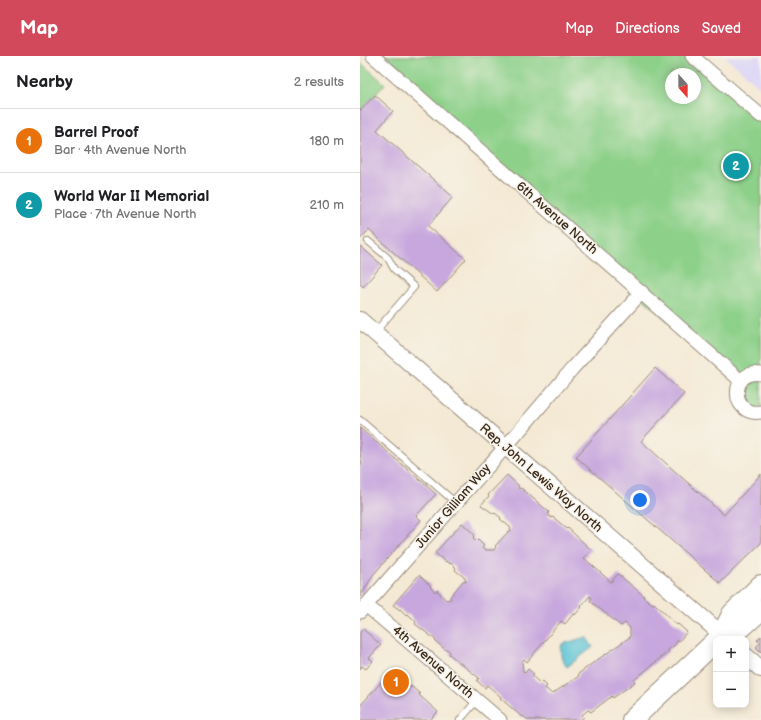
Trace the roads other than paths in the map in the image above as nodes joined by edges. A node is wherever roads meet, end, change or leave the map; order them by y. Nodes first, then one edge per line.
1 (373, 56) edge
2 (692, 56) edge
3 (761, 116) edge
4 (368, 241) dead end
5 (642, 292) junction
6 (360, 320) edge
7 (374, 333) junction
8 (761, 374) edge
9 (741, 381) junction
10 (761, 412) edge
11 (360, 420) edge
12 (505, 446) junction
13 (456, 503) junction
14 (761, 585) edge
15 (363, 608) edge
16 (761, 610) edge
17 (719, 636) edge
18 (722, 636) edge
19 (725, 636) edge
20 (713, 645) edge
21 (749, 659) edge
22 (761, 669) edge
23 (477, 700) junction
24 (460, 720) edge
25 (500, 720) edge
26 (632, 720) edge

1 - 5 street, 6th Avenue North
2 - 3 street
4 - 7 lane
5 - 9 street, 6th Avenue North
5 - 12 street, Junior Gilliam Way
6 - 7 street, Rep. John Lewis Way North
7 - 12 street, Rep. John Lewis Way North
8 - 9 street
9 - 10 street
11 - 13 lane
12 - 13 street, Junior Gilliam Way
12 - 17 street, Rep. John Lewis Way North
13 - 15 street, Junior Gilliam Way
14 - 18 main road
15 - 23 street, 4th Avenue North
16 - 19 main road
20 - 26 main road
21 - 22 street
23 - 24 lane
23 - 25 street, 4th Avenue North

